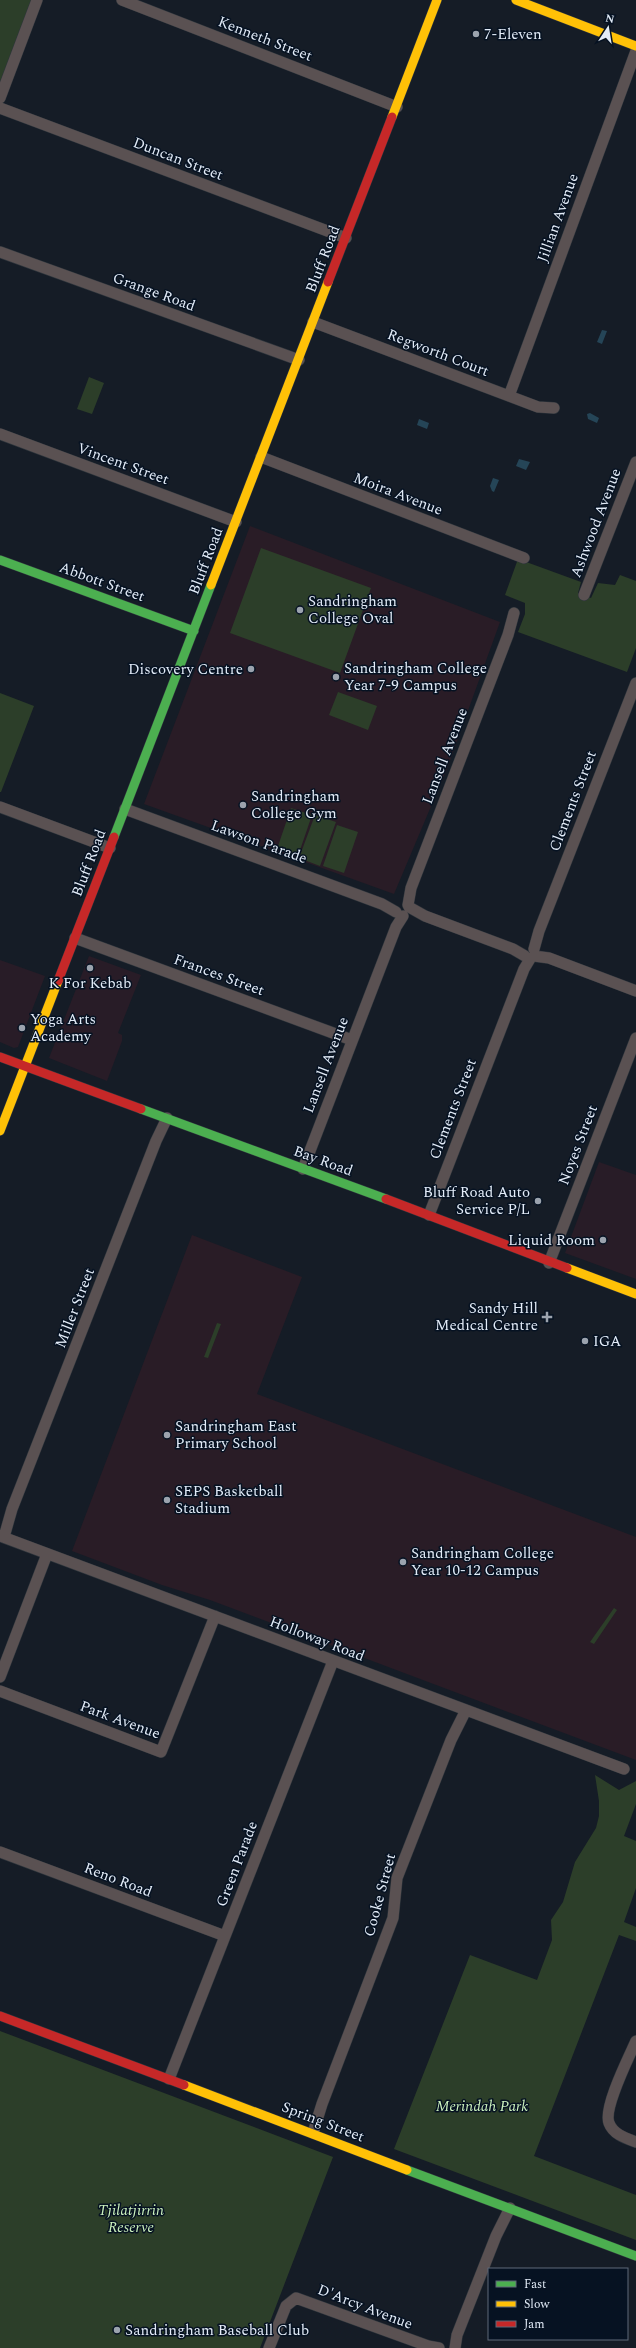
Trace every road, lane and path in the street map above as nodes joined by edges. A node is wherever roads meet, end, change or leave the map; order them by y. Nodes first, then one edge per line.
1 (37, 0) edge
2 (122, 0) edge
3 (438, 0) edge
4 (516, 0) edge
5 (636, 46) edge
6 (636, 51) edge
7 (0, 98) edge
8 (397, 107) junction
9 (0, 108) edge
10 (346, 238) junction
11 (0, 252) edge
12 (313, 322) junction
13 (299, 360) junction
14 (509, 396) junction
15 (554, 408) dead end
16 (0, 434) edge
17 (261, 457) junction
18 (636, 462) edge
19 (236, 522) junction
20 (524, 558) dead end
21 (0, 560) edge
22 (584, 595) dead end
23 (514, 612) dead end
24 (194, 631) junction
25 (635, 682) edge
26 (0, 807) edge
27 (125, 809) junction
28 (110, 848) junction
29 (402, 909) junction
30 (75, 938) junction
31 (530, 953) junction
32 (636, 991) edge
33 (636, 1038) edge
34 (352, 1040) junction
35 (0, 1057) edge
36 (26, 1066) junction
37 (167, 1118) junction
38 (0, 1131) edge
39 (303, 1168) junction
40 (429, 1215) junction
41 (549, 1263) junction
42 (636, 1294) edge
43 (1, 1535) edge
44 (46, 1554) junction
45 (215, 1616) junction
46 (333, 1661) junction
47 (0, 1677) edge
48 (0, 1691) edge
49 (462, 1709) junction
50 (624, 1770) dead end
51 (0, 1852) edge
52 (225, 1936) junction
53 (0, 2016) edge
54 (636, 2041) edge
55 (169, 2079) junction
56 (310, 2132) junction
57 (636, 2142) edge
58 (507, 2207) junction
59 (636, 2256) edge
60 (457, 2335) junction
61 (433, 2347) edge
62 (270, 2348) edge
63 (448, 2348) edge
64 (455, 2348) edge

1 - 7 street
2 - 8 street, Kenneth Street
3 - 8 main road, Bluff Road
4 - 5 main road
6 - 14 street, Jillian Avenue
8 - 10 main road, Bluff Road
9 - 10 street, Duncan Street
10 - 12 main road, Bluff Road
11 - 13 street, Grange Road
12 - 13 main road, Bluff Road
12 - 14 street, Regworth Court
13 - 17 main road, Bluff Road
14 - 15 street, Regworth Court
16 - 19 street, Vincent Street
17 - 19 main road, Bluff Road
17 - 20 street, Moira Avenue
18 - 22 street, Ashwood Avenue
19 - 24 main road, Bluff Road
21 - 24 main road, Abbott Street
23 - 29 street, Lansell Avenue
24 - 27 main road, Bluff Road
25 - 31 street, Clements Street
26 - 28 street
27 - 28 main road, Bluff Road
27 - 29 street, Lawson Parade
28 - 30 main road, Bluff Road
29 - 31 street, Lawson Parade
29 - 34 street, Lansell Avenue
30 - 34 street, Frances Street
30 - 36 main road, Bluff Road
31 - 32 street, Lawson Parade
31 - 40 street, Clements Street
33 - 41 street, Noyes Street
34 - 39 street, Lansell Avenue
35 - 36 main road, Bay Road
36 - 37 main road, Bay Road
36 - 38 main road, Bluff Road
37 - 39 main road, Bay Road
37 - 43 street, Miller Street
39 - 40 main road, Bay Road
40 - 41 main road, Bay Road
41 - 42 main road, Bay Road
43 - 44 street, Holloway Road
44 - 45 street, Holloway Road
44 - 47 street
45 - 46 street, Holloway Road
45 - 48 street, Park Avenue
46 - 49 street, Holloway Road
46 - 52 street, Green Parade
49 - 50 street, Holloway Road
49 - 56 street, Cooke Street
51 - 52 street, Reno Road
52 - 55 street, Green Parade
53 - 55 main road, Spring Street
54 - 57 street
55 - 56 main road, Spring Street
56 - 58 main road, Spring Street
58 - 59 main road, Spring Street
58 - 60 street
60 - 63 street
60 - 64 street
61 - 62 street, D'Arcy Avenue

